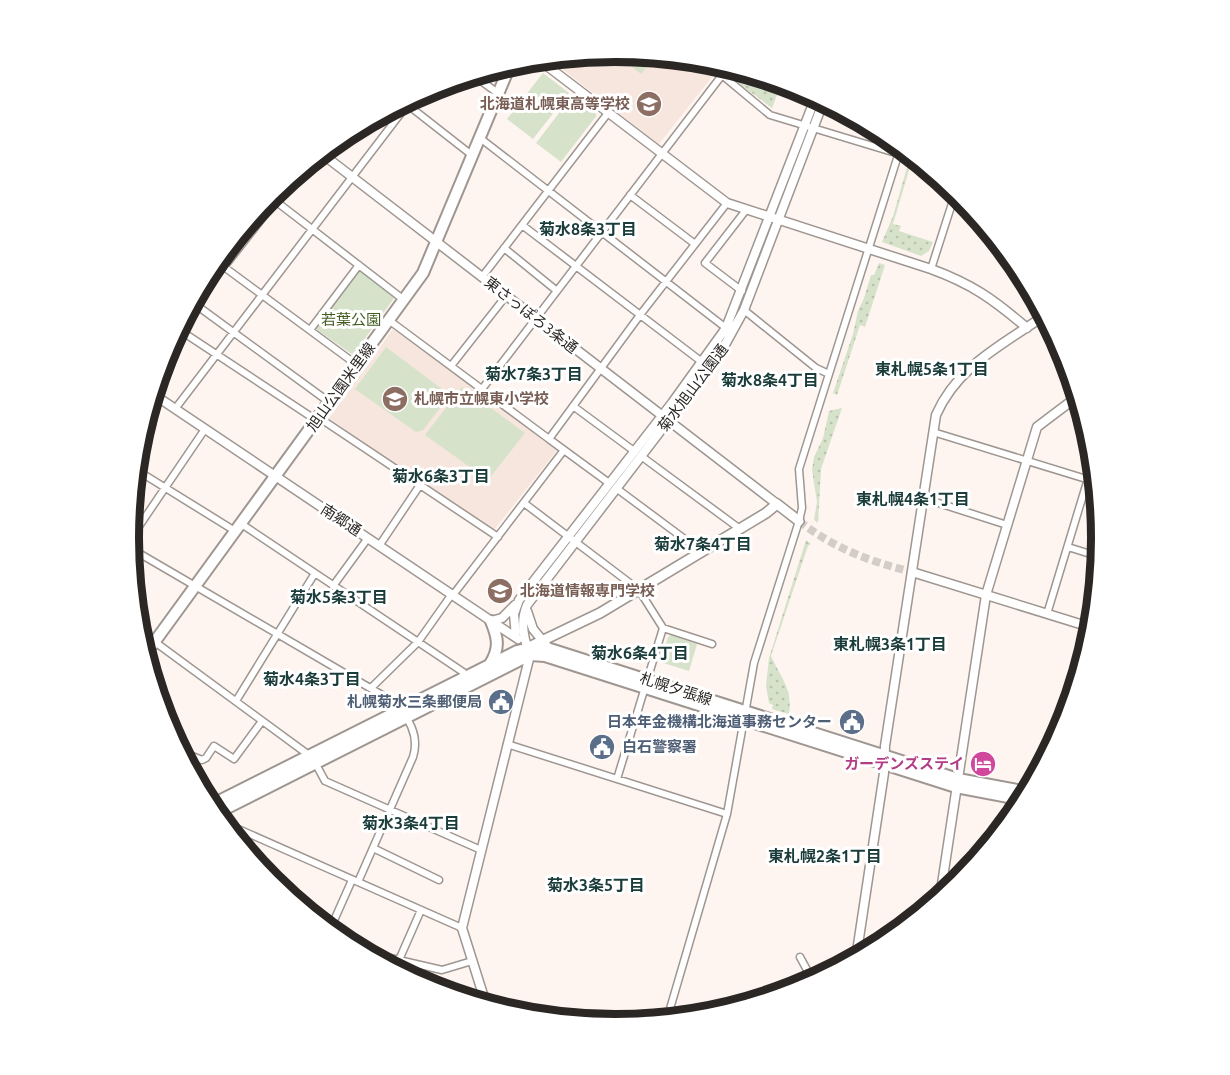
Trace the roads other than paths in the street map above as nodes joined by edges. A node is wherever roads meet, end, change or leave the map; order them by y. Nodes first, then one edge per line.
1 (548, 67) edge
2 (507, 75) edge
3 (722, 75) joint
4 (481, 81) edge
5 (499, 94) junction
6 (814, 106) edge
7 (411, 108) edge
8 (820, 108) edge
9 (608, 113) junction
10 (396, 115) edge
11 (809, 127) junction
12 (480, 138) junction
13 (894, 153) edge
14 (662, 155) junction
15 (473, 156) junction
16 (899, 156) edge
17 (328, 158) edge
18 (352, 177) junction
19 (548, 191) junction
20 (630, 195) junction
21 (277, 202) edge
22 (953, 202) edge
23 (727, 204) junction
24 (746, 210) junction
25 (265, 216) edge
26 (774, 219) junction
27 (522, 225) junction
28 (312, 228) junction
29 (602, 232) junction
30 (437, 242) junction
31 (695, 244) junction
32 (504, 248) junction
33 (869, 249) junction
34 (238, 250) joint
35 (360, 265) junction
36 (576, 266) junction
37 (224, 267) joint
38 (931, 268) junction
39 (482, 277) junction
40 (665, 282) junction
41 (557, 291) junction
42 (742, 291) junction
43 (262, 295) junction
44 (506, 296) junction
45 (404, 300) junction
46 (199, 307) edge
47 (744, 310) junction
48 (640, 315) junction
49 (536, 318) junction
50 (1038, 320) edge
51 (390, 321) junction
52 (726, 328) junction
53 (1027, 328) junction
54 (310, 330) junction
55 (185, 333) edge
56 (234, 333) junction
57 (217, 354) junction
58 (702, 362) junction
59 (357, 365) junction
60 (451, 366) junction
61 (601, 368) junction
62 (829, 374) junction
63 (482, 389) junction
64 (160, 399) edge
65 (1071, 401) edge
66 (329, 402) junction
67 (573, 406) junction
68 (175, 409) junction
69 (317, 418) junction
70 (665, 418) junction
71 (205, 429) junction
72 (933, 432) junction
73 (549, 439) junction
74 (564, 450) junction
75 (638, 453) junction
76 (1026, 461) junction
77 (143, 473) edge
78 (275, 476) junction
79 (1088, 480) edge
80 (1088, 481) edge
81 (420, 485) junction
82 (613, 486) junction
83 (166, 487) junction
84 (923, 498) junction
85 (524, 503) junction
86 (777, 504) junction
87 (799, 521) junction
88 (1007, 525) junction
89 (139, 526) edge
90 (238, 527) junction
91 (740, 529) junction
92 (498, 537) junction
93 (368, 538) junction
94 (572, 538) junction
95 (379, 546) junction
96 (1068, 547) junction
97 (702, 552) junction
98 (139, 553) edge
99 (1090, 554) edge
100 (912, 572) junction
101 (315, 573) junction
102 (195, 585) junction
103 (333, 586) junction
104 (639, 590) junction
105 (452, 595) junction
106 (986, 596) junction
107 (523, 602) junction
108 (1047, 614) junction
109 (491, 621) junction
110 (1083, 625) edge
111 (663, 628) junction
112 (279, 634) junction
113 (516, 637) junction
114 (150, 639) edge
115 (155, 642) junction
116 (418, 642) junction
117 (712, 644) dead end
118 (546, 645) junction
119 (152, 646) edge
120 (529, 651) junction
121 (490, 664) junction
122 (467, 676) junction
123 (647, 685) junction
124 (371, 688) junction
125 (236, 701) junction
126 (403, 714) junction
127 (745, 716) junction
128 (262, 721) junction
129 (507, 744) junction
130 (192, 756) edge
131 (312, 760) junction
132 (885, 760) junction
133 (617, 779) junction
134 (957, 783) junction
135 (1018, 791) edge
136 (1014, 797) edge
137 (223, 807) edge
138 (390, 810) junction
139 (727, 814) junction
140 (242, 833) edge
141 (373, 848) junction
142 (481, 850) junction
143 (943, 878) junction
144 (947, 879) edge
145 (439, 880) dead end
146 (355, 881) junction
147 (942, 883) edge
148 (421, 910) junction
149 (334, 921) edge
150 (462, 928) junction
151 (858, 947) edge
152 (800, 957) dead end
153 (394, 959) edge
154 (399, 960) junction
155 (472, 961) junction
156 (808, 972) edge
157 (483, 994) edge
158 (670, 1010) edge

1 - 9 street
2 - 5 main road, 旭山公園米里線
3 - 11 street
3 - 14 street
4 - 5 street
5 - 12 main road, 旭山公園米里線
6 - 11 street, 菊水旭山公園通
7 - 15 street
8 - 11 street, 菊水旭山公園通
9 - 14 street
9 - 19 street
10 - 18 street
11 - 13 street
11 - 26 street, 菊水旭山公園通
12 - 15 main road, 旭山公園米里線
12 - 19 street
14 - 20 street
14 - 23 street
15 - 30 main road, 旭山公園米里線
16 - 33 street
17 - 18 street, 東さっぽろ3条通
18 - 28 street
18 - 30 street, 東さっぽろ3条通
19 - 27 street
19 - 29 street
20 - 29 street
20 - 31 street
21 - 28 street
22 - 38 street
23 - 24 street
23 - 31 street
24 - 26 street
24 - 42 street
25 - 34 street
26 - 33 street
26 - 42 street, 菊水旭山公園通
26 - 47 street, 菊水旭山公園通
27 - 32 street
27 - 36 street
28 - 35 street
28 - 43 street
29 - 36 street
29 - 40 street
30 - 39 street, 東さっぽろ3条通
30 - 45 main road, 旭山公園米里線
31 - 40 street
32 - 39 street
32 - 41 street
33 - 38 street
33 - 62 street
34 - 37 street
35 - 45 street
35 - 54 street
36 - 41 street
36 - 48 street
37 - 43 street
38 - 53 street
39 - 44 street, 東さっぽろ3条通
40 - 48 street
40 - 52 street
41 - 49 street
42 - 52 street, 菊水旭山公園通
43 - 54 street
43 - 56 street
44 - 49 street, 東さっぽろ3条通
44 - 60 street
45 - 51 main road, 旭山公園米里線
46 - 56 street
47 - 62 street
47 - 70 street, 菊水旭山公園通
48 - 58 street
48 - 61 street
49 - 61 street, 東さっぽろ3条通
49 - 63 street
50 - 53 street
51 - 59 main road, 旭山公園米里線
51 - 60 street
52 - 58 street, 菊水旭山公園通
53 - 72 street
54 - 59 street
55 - 57 street
56 - 57 street
56 - 66 street
57 - 68 street
57 - 69 street
58 - 70 street, 菊水旭山公園通
59 - 66 main road, 旭山公園米里線
60 - 63 street
61 - 67 street
61 - 70 street, 東さっぽろ3条通
62 - 87 street
63 - 73 street
64 - 68 street, 南郷通
65 - 76 street
66 - 69 main road, 旭山公園米里線
67 - 73 street
67 - 75 street
68 - 71 street, 南郷通
69 - 78 main road, 旭山公園米里線
69 - 81 street
70 - 75 street, 菊水旭山公園通
70 - 86 street, 東さっぽろ3条通
71 - 78 street, 南郷通
71 - 83 street
72 - 76 street
72 - 84 street
73 - 74 street
74 - 82 street
74 - 85 street
75 - 82 street, 菊水旭山公園通
75 - 91 street
76 - 79 street
76 - 88 street
77 - 83 street
78 - 90 main road, 旭山公園米里線
78 - 93 street, 南郷通
80 - 96 street
81 - 92 street
81 - 95 street
82 - 94 street, 菊水旭山公園通
82 - 97 street
83 - 89 street
83 - 90 street
84 - 88 street
84 - 100 street
85 - 92 street
85 - 94 street
86 - 87 main road, 東さっぽろ3条通
86 - 91 main road
87 - 127 street
88 - 106 street
90 - 101 street
90 - 102 main road, 旭山公園米里線
91 - 97 main road
92 - 105 street
93 - 95 street, 南郷通
93 - 103 street
94 - 104 street
94 - 107 street, 菊水旭山公園通
95 - 105 street, 南郷通
96 - 99 street
96 - 108 street
97 - 104 main road
98 - 102 street
100 - 106 street
100 - 132 street
101 - 103 street
101 - 112 street
102 - 112 street
102 - 115 main road, 旭山公園米里線
103 - 116 street
104 - 111 street
104 - 118 main road
105 - 109 street, 南郷通
105 - 116 street
106 - 108 street
106 - 134 street
107 - 109 street, 菊水旭山公園通
107 - 113 street
107 - 118 street
107 - 120 street
108 - 110 street
109 - 113 street, 南郷通
109 - 121 main road
111 - 117 street
111 - 123 street
112 - 124 street
112 - 125 street
113 - 120 street, 南郷通
114 - 115 street
115 - 119 main road, 旭山公園米里線
115 - 125 street
116 - 122 street
116 - 124 street
118 - 120 main road, 札幌夕張線
118 - 123 main road, 札幌夕張線
120 - 121 main road, 札幌夕張線
120 - 123 main road, 札幌夕張線
120 - 126 main road, 札幌夕張線
120 - 129 street
121 - 122 main road, 札幌夕張線
122 - 126 main road, 札幌夕張線
123 - 127 main road, 札幌夕張線
123 - 133 street
124 - 126 street
125 - 128 street
126 - 131 main road, 札幌夕張線
126 - 138 street
127 - 132 main road, 札幌夕張線
127 - 139 street
128 - 130 street
128 - 131 street
129 - 133 street
129 - 142 street
131 - 137 main road, 札幌夕張線
131 - 138 street
132 - 134 main road, 札幌夕張線
132 - 151 street
133 - 139 street
134 - 135 main road, 札幌夕張線
134 - 136 main road, 札幌夕張線
134 - 143 street
138 - 141 street
138 - 142 street
139 - 158 street
140 - 146 street
141 - 145 street
141 - 146 street
142 - 150 street
143 - 144 street
143 - 147 street
146 - 148 street
146 - 149 street
148 - 150 street
148 - 154 street
150 - 155 street
152 - 156 street
153 - 154 street
154 - 155 street
155 - 157 street

